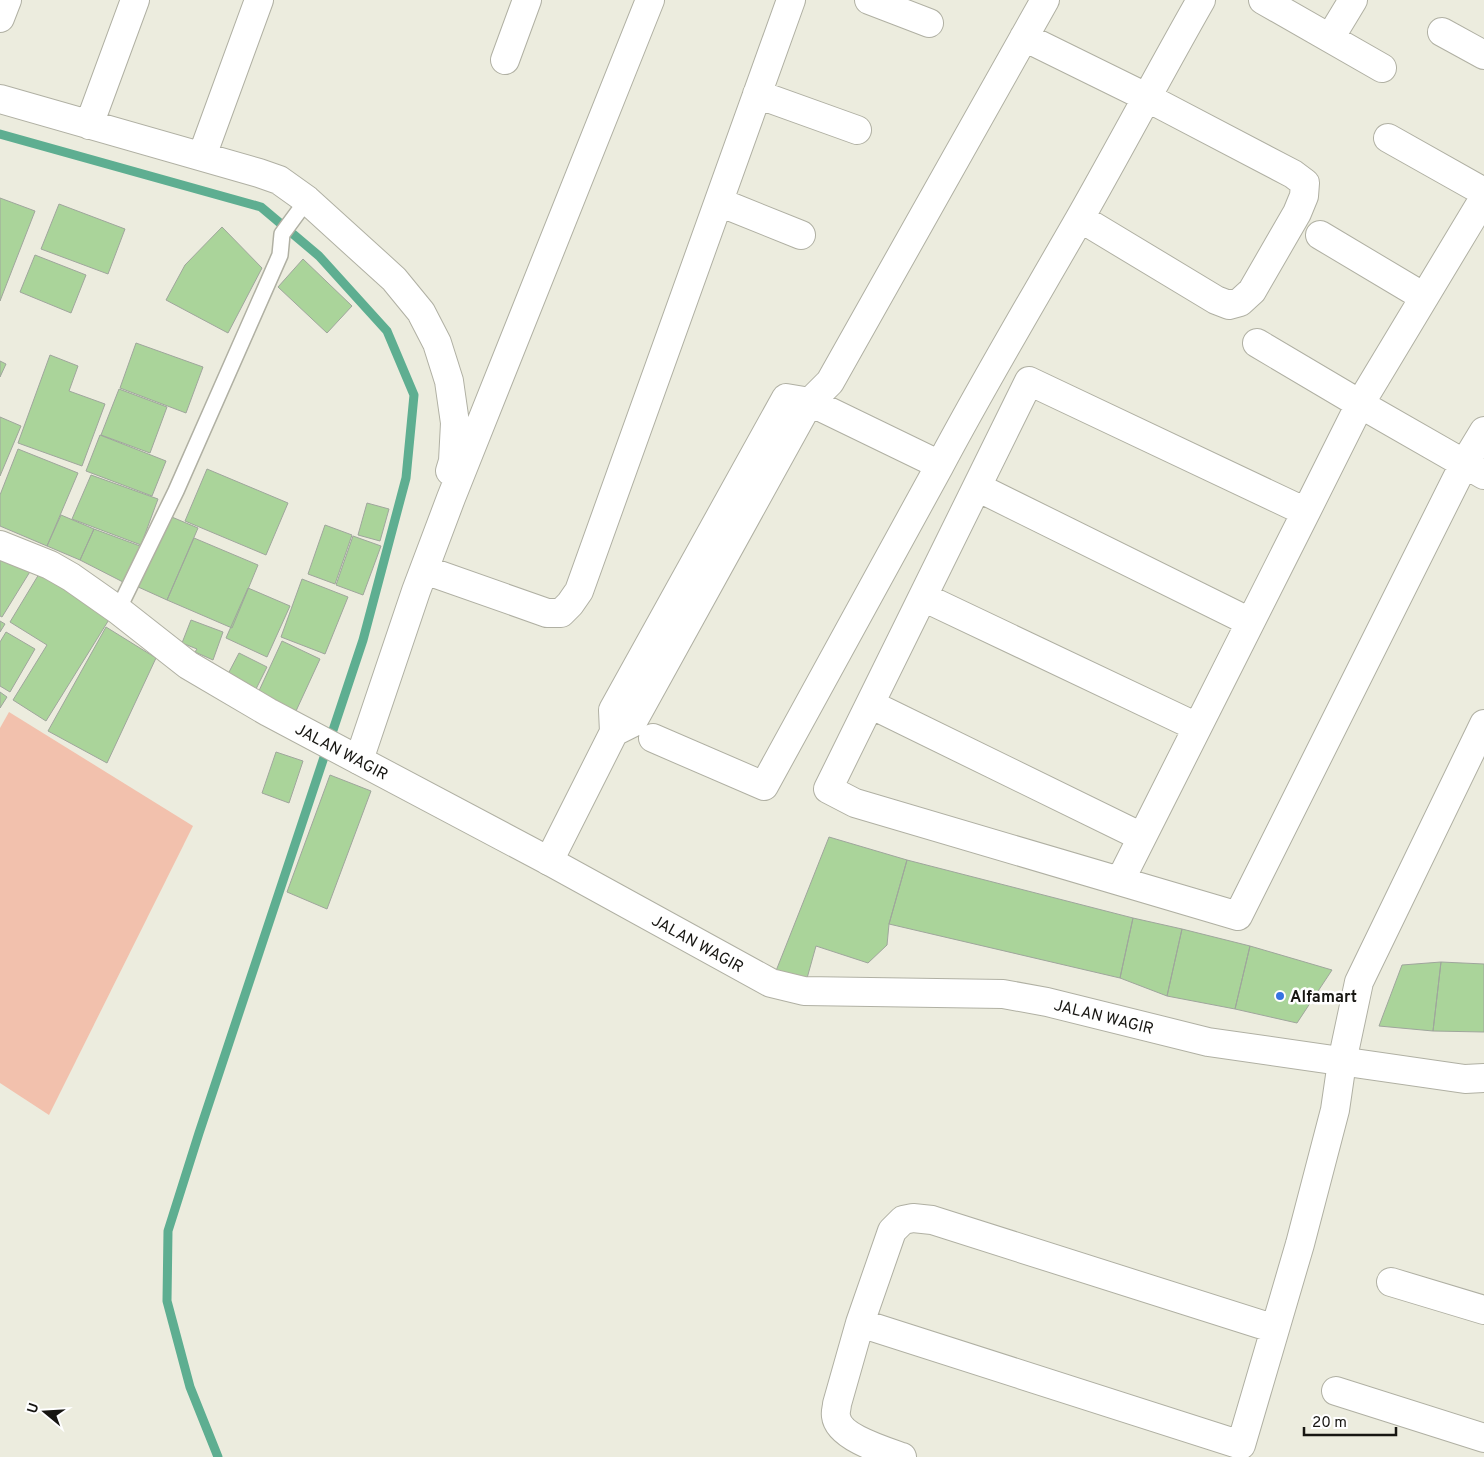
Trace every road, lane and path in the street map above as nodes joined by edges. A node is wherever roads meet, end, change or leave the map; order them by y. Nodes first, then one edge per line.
1 (6, 0) edge
2 (135, 0) edge
3 (259, 0) edge
4 (527, 0) edge
5 (650, 0) edge
6 (791, 0) edge
7 (869, 0) edge
8 (1045, 0) edge
9 (1201, 0) edge
10 (1263, 0) edge
11 (1353, 0) edge
12 (0, 18) edge
13 (929, 23) dead end
14 (1442, 32) dead end
15 (1024, 37) junction
16 (1330, 38) junction
17 (1484, 55) edge
18 (505, 60) dead end
19 (1382, 68) dead end
20 (757, 94) junction
21 (1146, 97) junction
22 (0, 99) edge
23 (89, 125) junction
24 (857, 130) dead end
25 (1388, 138) dead end
26 (202, 156) junction
27 (1484, 192) edge
28 (1484, 198) edge
29 (307, 200) junction
30 (719, 202) junction
31 (1080, 218) junction
32 (801, 235) dead end
33 (1320, 235) dead end
34 (1424, 297) junction
35 (1257, 343) dead end
36 (810, 402) junction
37 (1360, 404) junction
38 (1484, 432) edge
39 (940, 465) junction
40 (1474, 470) edge
41 (977, 486) junction
42 (1306, 512) junction
43 (0, 545) edge
44 (420, 581) junction
45 (923, 597) junction
46 (118, 610) junction
47 (1250, 622) junction
48 (870, 704) junction
49 (1484, 724) edge
50 (1197, 727) junction
51 (653, 738) dead end
52 (354, 757) junction
53 (1142, 837) junction
54 (549, 861) junction
55 (1120, 881) junction
56 (1342, 1062) junction
57 (1484, 1078) edge
58 (1391, 1282) dead end
59 (1484, 1310) edge
60 (860, 1323) junction
61 (1275, 1329) junction
62 (1336, 1391) dead end
63 (1484, 1438) edge
64 (865, 1451) edge
65 (1239, 1451) edge
66 (902, 1457) edge

1 - 12 street
2 - 23 street
3 - 26 street
4 - 18 street
5 - 44 street
6 - 20 street
7 - 13 street
8 - 15 street
9 - 21 street
10 - 16 street
11 - 16 street
14 - 17 street
15 - 21 street
15 - 36 street
16 - 19 street
20 - 24 street
20 - 30 street
21 - 31 street
21 - 31 street
22 - 23 street
23 - 26 street
25 - 27 street
26 - 29 street
28 - 34 street
29 - 44 street
29 - 46 lane
30 - 32 street
30 - 44 street
31 - 39 street
33 - 34 street
34 - 37 street
35 - 37 street
36 - 39 street
36 - 54 street
37 - 40 street
37 - 42 street
38 - 40 street
39 - 51 street
40 - 55 street
41 - 42 street
41 - 45 street
41 - 47 street
42 - 47 street
43 - 46 street, JALAN WAGIR
44 - 52 street
45 - 48 street
45 - 50 street
46 - 52 street, JALAN WAGIR
47 - 50 street
48 - 53 street
48 - 55 street
49 - 56 street
50 - 53 street
52 - 54 street, JALAN WAGIR
53 - 55 street
54 - 56 street, JALAN WAGIR
56 - 57 street, JALAN WAGIR
56 - 61 street
58 - 59 street
60 - 61 street
60 - 64 street
60 - 65 street
61 - 65 street
62 - 63 street
64 - 66 street

